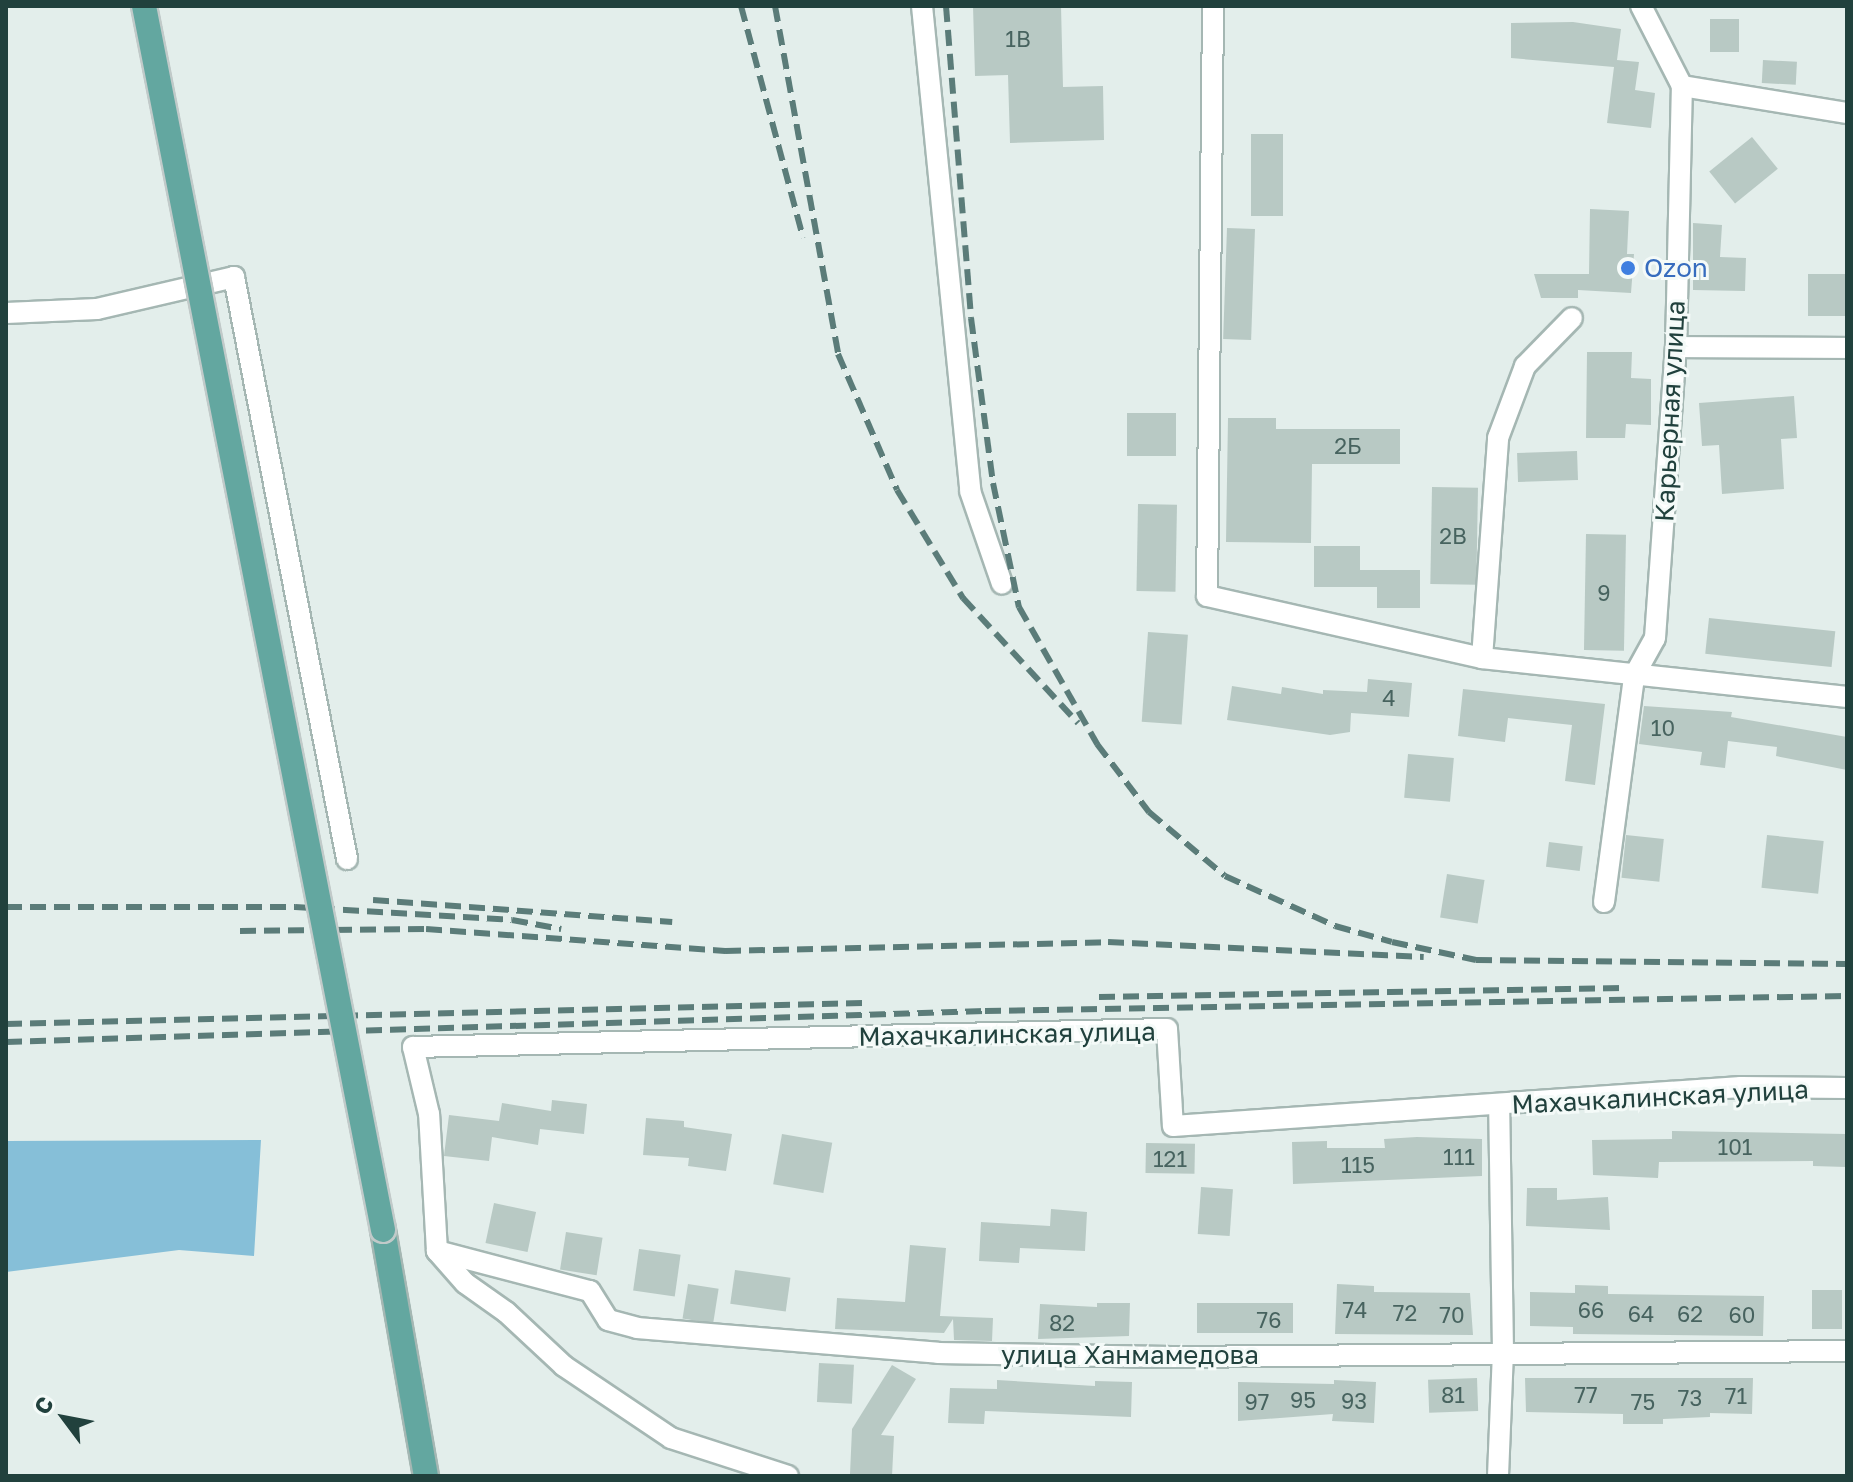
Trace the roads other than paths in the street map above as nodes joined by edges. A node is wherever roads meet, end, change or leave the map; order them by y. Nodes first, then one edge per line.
1 (144, 6) edge
2 (922, 6) edge
3 (1213, 6) edge
4 (1641, 6) edge
5 (1682, 86) junction
6 (1847, 113) edge
7 (6, 313) edge
8 (1572, 318) dead end
9 (1676, 347) junction
10 (1847, 348) edge
11 (1002, 584) dead end
12 (1482, 658) junction
13 (1634, 676) junction
14 (1847, 697) edge
15 (347, 859) dead end
16 (1604, 902) dead end
17 (1847, 1088) edge
18 (1499, 1106) junction
19 (437, 1251) junction
20 (1503, 1351) junction
21 (1847, 1351) edge
22 (426, 1476) edge
23 (788, 1476) edge
24 (1498, 1476) edge

1 - 22 main road, bridge
2 - 11 street
3 - 12 street
4 - 5 street, Карьерная улица
5 - 6 street
5 - 9 street, Карьерная улица
7 - 15 street
8 - 12 street
9 - 10 street
9 - 13 street, Карьерная улица
12 - 13 street
13 - 14 street
13 - 16 street, Карьерная улица
17 - 18 street, Махачкалинская улица
18 - 19 street, Махачкалинская улица
18 - 20 street
19 - 20 street, улица Ханмамедова
19 - 23 street
20 - 21 street, улица Ханмамедова
20 - 24 street

